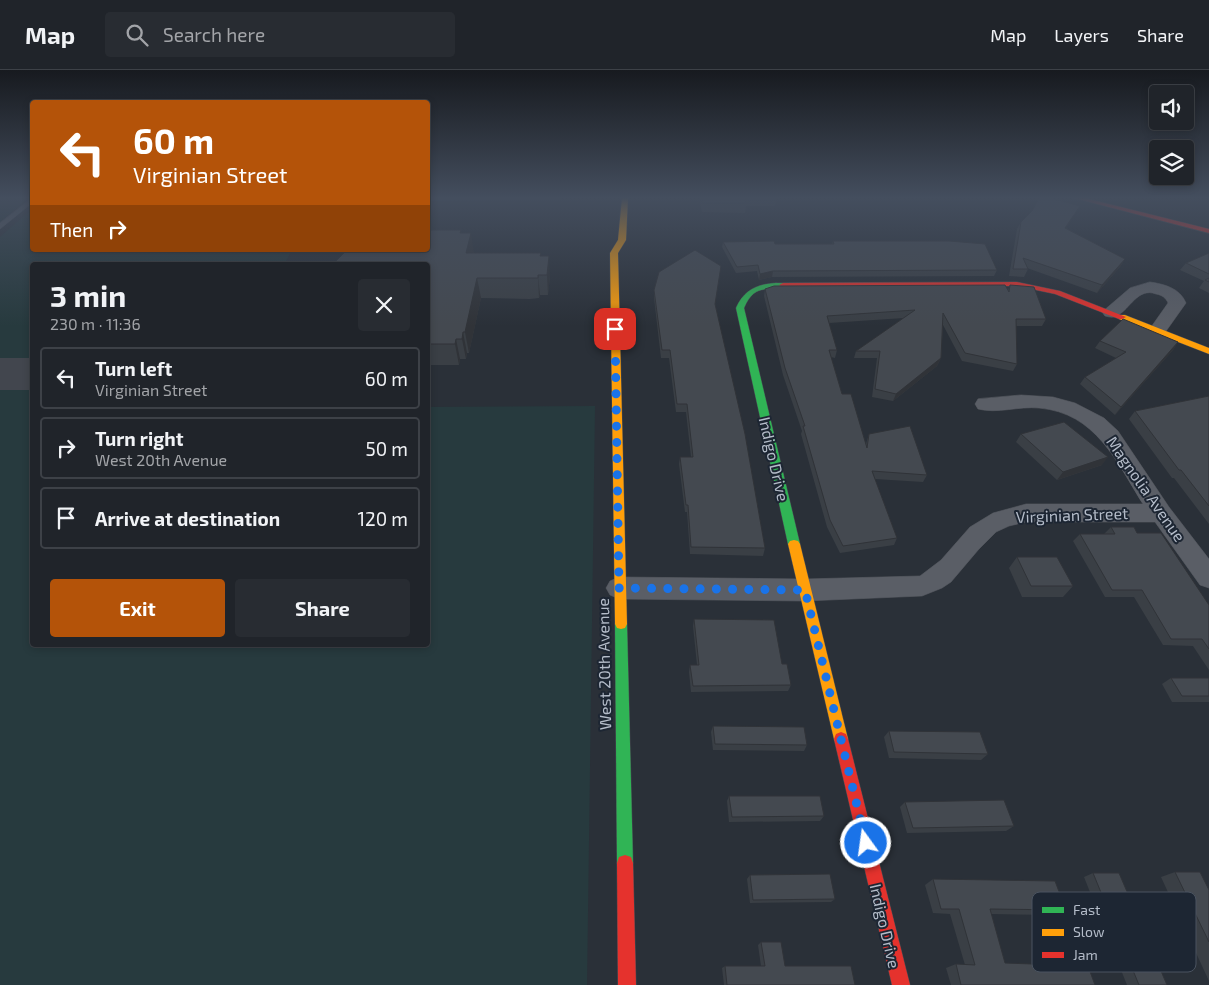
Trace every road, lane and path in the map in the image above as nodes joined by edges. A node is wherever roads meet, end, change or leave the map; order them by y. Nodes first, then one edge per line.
1 (622, 241) edge
2 (605, 242) dead end
3 (614, 253) junction
4 (1111, 312) junction
5 (1158, 330) junction
6 (1209, 351) edge
7 (985, 404) dead end
8 (1161, 513) junction
9 (1209, 578) edge
10 (619, 588) junction
11 (805, 590) junction
12 (627, 985) edge
13 (901, 985) edge

1 - 3 street, West 20th Avenue
2 - 3 street
3 - 10 street, West 20th Avenue
4 - 5 street, Indigo Drive
4 - 5 street
4 - 11 street, Indigo Drive
5 - 6 street, Indigo Drive
7 - 8 street, Magnolia Avenue
8 - 9 street, Magnolia Avenue
8 - 11 street, Virginian Street
10 - 11 street, Virginian Street
10 - 12 street, West 20th Avenue
11 - 13 street, Indigo Drive

